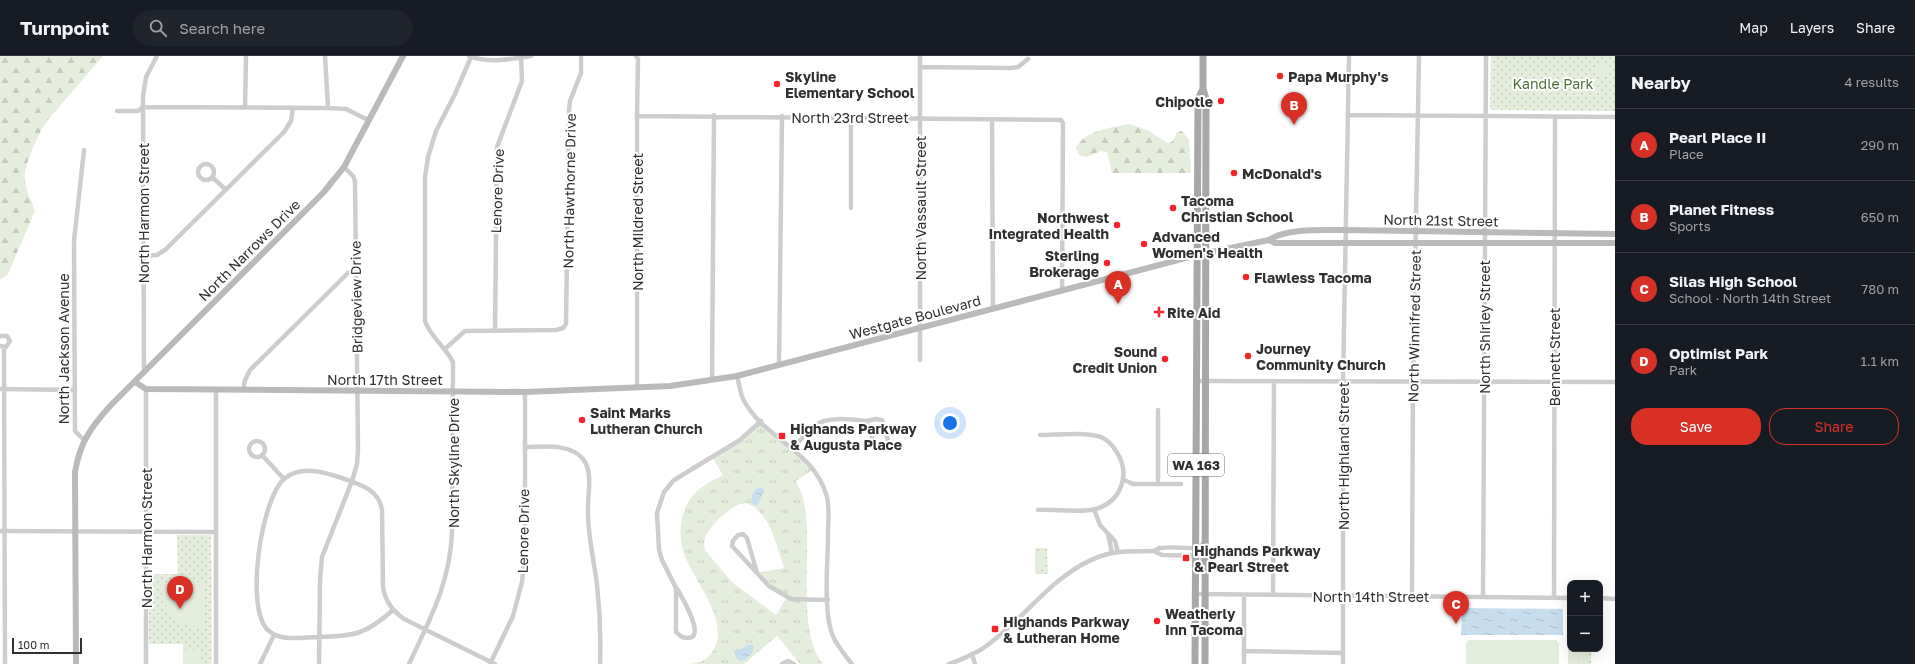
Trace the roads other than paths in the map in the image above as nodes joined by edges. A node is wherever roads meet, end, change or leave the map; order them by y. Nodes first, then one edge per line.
1 (157, 56) edge
2 (246, 56) edge
3 (325, 56) edge
4 (403, 56) edge
5 (470, 56) edge
6 (531, 56) edge
7 (581, 56) edge
8 (636, 56) edge
9 (920, 56) edge
10 (1202, 56) edge
11 (1349, 56) edge
12 (1419, 56) edge
13 (1486, 56) edge
14 (521, 57) edge
15 (1028, 59) dead end
16 (920, 67) junction
17 (1202, 89) junction
18 (143, 107) junction
19 (245, 107) junction
20 (293, 108) junction
21 (328, 108) junction
22 (117, 111) dead end
23 (714, 115) junction
24 (1348, 115) junction
25 (1418, 115) junction
26 (637, 116) junction
27 (782, 116) junction
28 (1485, 116) junction
29 (851, 117) junction
30 (1555, 117) junction
31 (1615, 117) edge
32 (920, 118) junction
33 (992, 119) junction
34 (368, 120) junction
35 (84, 150) dead end
36 (344, 166) junction
37 (212, 177) dead end
38 (225, 189) junction
39 (851, 208) dead end
40 (1345, 230) junction
41 (1416, 231) junction
42 (1484, 233) junction
43 (1555, 234) junction
44 (1615, 234) edge
45 (1268, 240) junction
46 (1484, 242) junction
47 (1345, 243) junction
48 (1416, 243) junction
49 (1555, 243) junction
50 (1615, 243) edge
51 (1205, 253) junction
52 (1197, 255) junction
53 (143, 256) junction
54 (356, 269) junction
55 (1062, 291) junction
56 (993, 309) junction
57 (920, 328) junction
58 (495, 330) junction
59 (0, 336) edge
60 (2, 346) edge
61 (446, 348) junction
62 (920, 360) dead end
63 (779, 365) junction
64 (144, 372) junction
65 (737, 376) junction
66 (712, 380) junction
67 (1197, 381) junction
68 (1205, 381) junction
69 (1274, 381) junction
70 (1343, 381) junction
71 (135, 382) junction
72 (1413, 382) junction
73 (1484, 382) junction
74 (1554, 382) junction
75 (1615, 382) edge
76 (637, 388) junction
77 (2, 389) edge
78 (146, 389) junction
79 (75, 390) junction
80 (216, 390) junction
81 (243, 390) junction
82 (358, 391) junction
83 (453, 391) junction
84 (525, 392) junction
85 (1158, 410) dead end
86 (760, 421) junction
87 (866, 421) junction
88 (1040, 435) dead end
89 (84, 440) junction
90 (525, 447) junction
91 (793, 449) junction
92 (262, 455) dead end
93 (284, 479) junction
94 (1124, 480) junction
95 (352, 482) junction
96 (1158, 484) junction
97 (1181, 484) dead end
98 (1094, 509) junction
99 (1038, 510) dead end
100 (2, 531) edge
101 (75, 531) junction
102 (146, 531) junction
103 (215, 532) junction
104 (1206, 537) junction
105 (1196, 552) junction
106 (1115, 553) junction
107 (1205, 570) junction
108 (757, 573) junction
109 (676, 588) junction
110 (1196, 594) junction
111 (1206, 594) junction
112 (1244, 595) junction
113 (1273, 595) junction
114 (1343, 596) junction
115 (1412, 596) junction
116 (1483, 597) junction
117 (1554, 598) junction
118 (1567, 598) edge
119 (1603, 598) edge
120 (1615, 599) edge
121 (828, 600) junction
122 (393, 610) junction
123 (426, 630) junction
124 (274, 635) junction
125 (320, 637) junction
126 (1244, 651) junction
127 (1343, 653) junction
128 (972, 654) junction
129 (492, 663) edge
130 (5, 664) edge
131 (76, 664) edge
132 (146, 664) edge
133 (216, 664) edge
134 (260, 664) edge
135 (319, 664) edge
136 (409, 664) edge
137 (600, 664) edge
138 (782, 664) edge
139 (794, 664) edge
140 (852, 664) edge
141 (949, 664) edge
142 (975, 664) edge
143 (1195, 664) edge
144 (1205, 664) edge
145 (1244, 664) edge
146 (1343, 664) edge

1 - 18 street, North Harmon Street
2 - 19 street
3 - 21 street
4 - 34 main road, North Narrows Drive
5 - 14 street
5 - 61 street, North Skyline Drive
6 - 14 street
7 - 58 street, North Hawthorne Drive
8 - 26 street, North Mildred Street
9 - 16 street, North Vassault Street
10 - 17 main road, WA 163
11 - 24 street, North Highland Street
12 - 25 street, North Winnifred Street
13 - 28 street, North Shirley Street
14 - 58 street, Lenore Drive
15 - 16 street
16 - 32 street, North Vassault Street
17 - 51 main road, WA 163
17 - 52 main road, WA 163
18 - 19 street
18 - 22 street
18 - 53 street, North Harmon Street
19 - 20 street
20 - 21 street
20 - 38 street
21 - 34 street
23 - 26 street, North 23rd Street
23 - 27 street, North 23rd Street
23 - 66 street
24 - 25 street
24 - 40 street, North Highland Street
25 - 28 street
25 - 41 street, North Winnifred Street
26 - 76 street, North Mildred Street
27 - 29 street, North 23rd Street
27 - 63 street
28 - 30 street
28 - 42 street, North Shirley Street
29 - 32 street, North 23rd Street
29 - 39 street
30 - 31 street
30 - 43 street, Bennett Street
32 - 33 street, North 23rd Street
32 - 57 street, North Vassault Street
33 - 55 street, North 23rd Street
33 - 56 street
34 - 36 main road, North Narrows Drive
35 - 79 street, North Jackson Avenue
36 - 54 street, Bridgeview Drive
36 - 64 main road, North Narrows Drive
37 - 38 street
38 - 53 street
40 - 41 main road, North 21st Street
40 - 45 main road, North 21st Street
40 - 47 street, North Highland Street
41 - 42 main road, North 21st Street
41 - 48 street, North Winnifred Street
42 - 43 main road, North 21st Street
42 - 46 street, North Shirley Street
43 - 44 main road, North 21st Street
43 - 49 street, Bennett Street
45 - 47 main road, North 21st Street
45 - 51 main road, North 21st Street
46 - 48 main road, North 21st Street
46 - 49 main road, North 21st Street
46 - 73 street, North Shirley Street
47 - 48 main road, North 21st Street
47 - 70 street, North Highland Street
48 - 72 street, North Winnifred Street
49 - 50 main road, North 21st Street
49 - 74 street, Bennett Street
51 - 52 main road, North 21st Street
51 - 68 main road, WA 163
52 - 55 main road, Westgate Boulevard
52 - 67 main road, WA 163
53 - 64 street, North Harmon Street
54 - 81 street
54 - 82 street, Bridgeview Drive
55 - 56 main road, Westgate Boulevard
56 - 57 main road, Westgate Boulevard
57 - 62 street, North Vassault Street
57 - 63 main road, Westgate Boulevard
58 - 61 street
59 - 60 street
60 - 77 street
61 - 83 street, North Skyline Drive
63 - 65 main road, Westgate Boulevard
64 - 71 main road, North Narrows Drive
65 - 66 main road, Westgate Boulevard
65 - 86 street
66 - 76 main road, Westgate Boulevard
67 - 68 street
67 - 105 main road, WA 163
68 - 69 street
68 - 104 main road, WA 163
69 - 70 street
69 - 113 street
70 - 72 street
70 - 114 street, North Highland Street
71 - 78 main road
71 - 89 main road, North Narrows Drive
72 - 73 street
72 - 115 street, North Winnifred Street
73 - 74 street
73 - 116 street, North Shirley Street
74 - 75 street
74 - 117 street, Bennett Street
76 - 84 main road, North 17th Street
77 - 79 street
77 - 100 street
78 - 80 main road, North 17th Street
78 - 102 street, North Harmon Street
79 - 89 street, North Jackson Avenue
80 - 81 main road, North 17th Street
80 - 103 street
81 - 82 main road, North 17th Street
82 - 83 main road, North 17th Street
82 - 95 street, Bridgeview Drive
83 - 84 main road, North 17th Street
83 - 123 street, North Skyline Drive
84 - 90 street, Lenore Drive
85 - 96 street
86 - 91 street
86 - 109 street
87 - 87 street
87 - 91 street
88 - 94 street
89 - 101 main road, North Jackson Avenue
90 - 129 street, Lenore Drive
90 - 137 street
91 - 121 street
92 - 93 street
93 - 95 street
93 - 124 street
94 - 96 street
94 - 98 street
95 - 122 street
95 - 125 street, Bridgeview Drive
96 - 97 street
98 - 99 street
98 - 106 street
100 - 101 street
100 - 130 street
101 - 102 street
101 - 131 main road, North Jackson Avenue
102 - 103 street
102 - 132 street, North Harmon Street
103 - 133 street
104 - 105 street
104 - 107 main road, WA 163
105 - 106 street
105 - 107 street
105 - 110 main road, WA 163
106 - 128 street
107 - 111 main road, WA 163
108 - 108 street
108 - 121 street
109 - 109 street
110 - 111 street, North 14th Street
110 - 143 main road, WA 163
111 - 112 street, North 14th Street
111 - 144 main road, WA 163
112 - 113 street, North 14th Street
112 - 126 street
113 - 114 street, North 14th Street
114 - 115 street, North 14th Street
114 - 127 street, North Highland Street
115 - 116 street, North 14th Street
116 - 117 street, North 14th Street
117 - 118 street, North 14th Street
119 - 120 street
121 - 140 street
122 - 123 street
122 - 125 street
123 - 129 street
123 - 136 street, North Skyline Drive
124 - 125 street
124 - 134 street
125 - 135 street, Bridgeview Drive
126 - 127 street
126 - 145 street
127 - 146 street, North Highland Street
128 - 141 street
128 - 142 street
138 - 139 street

